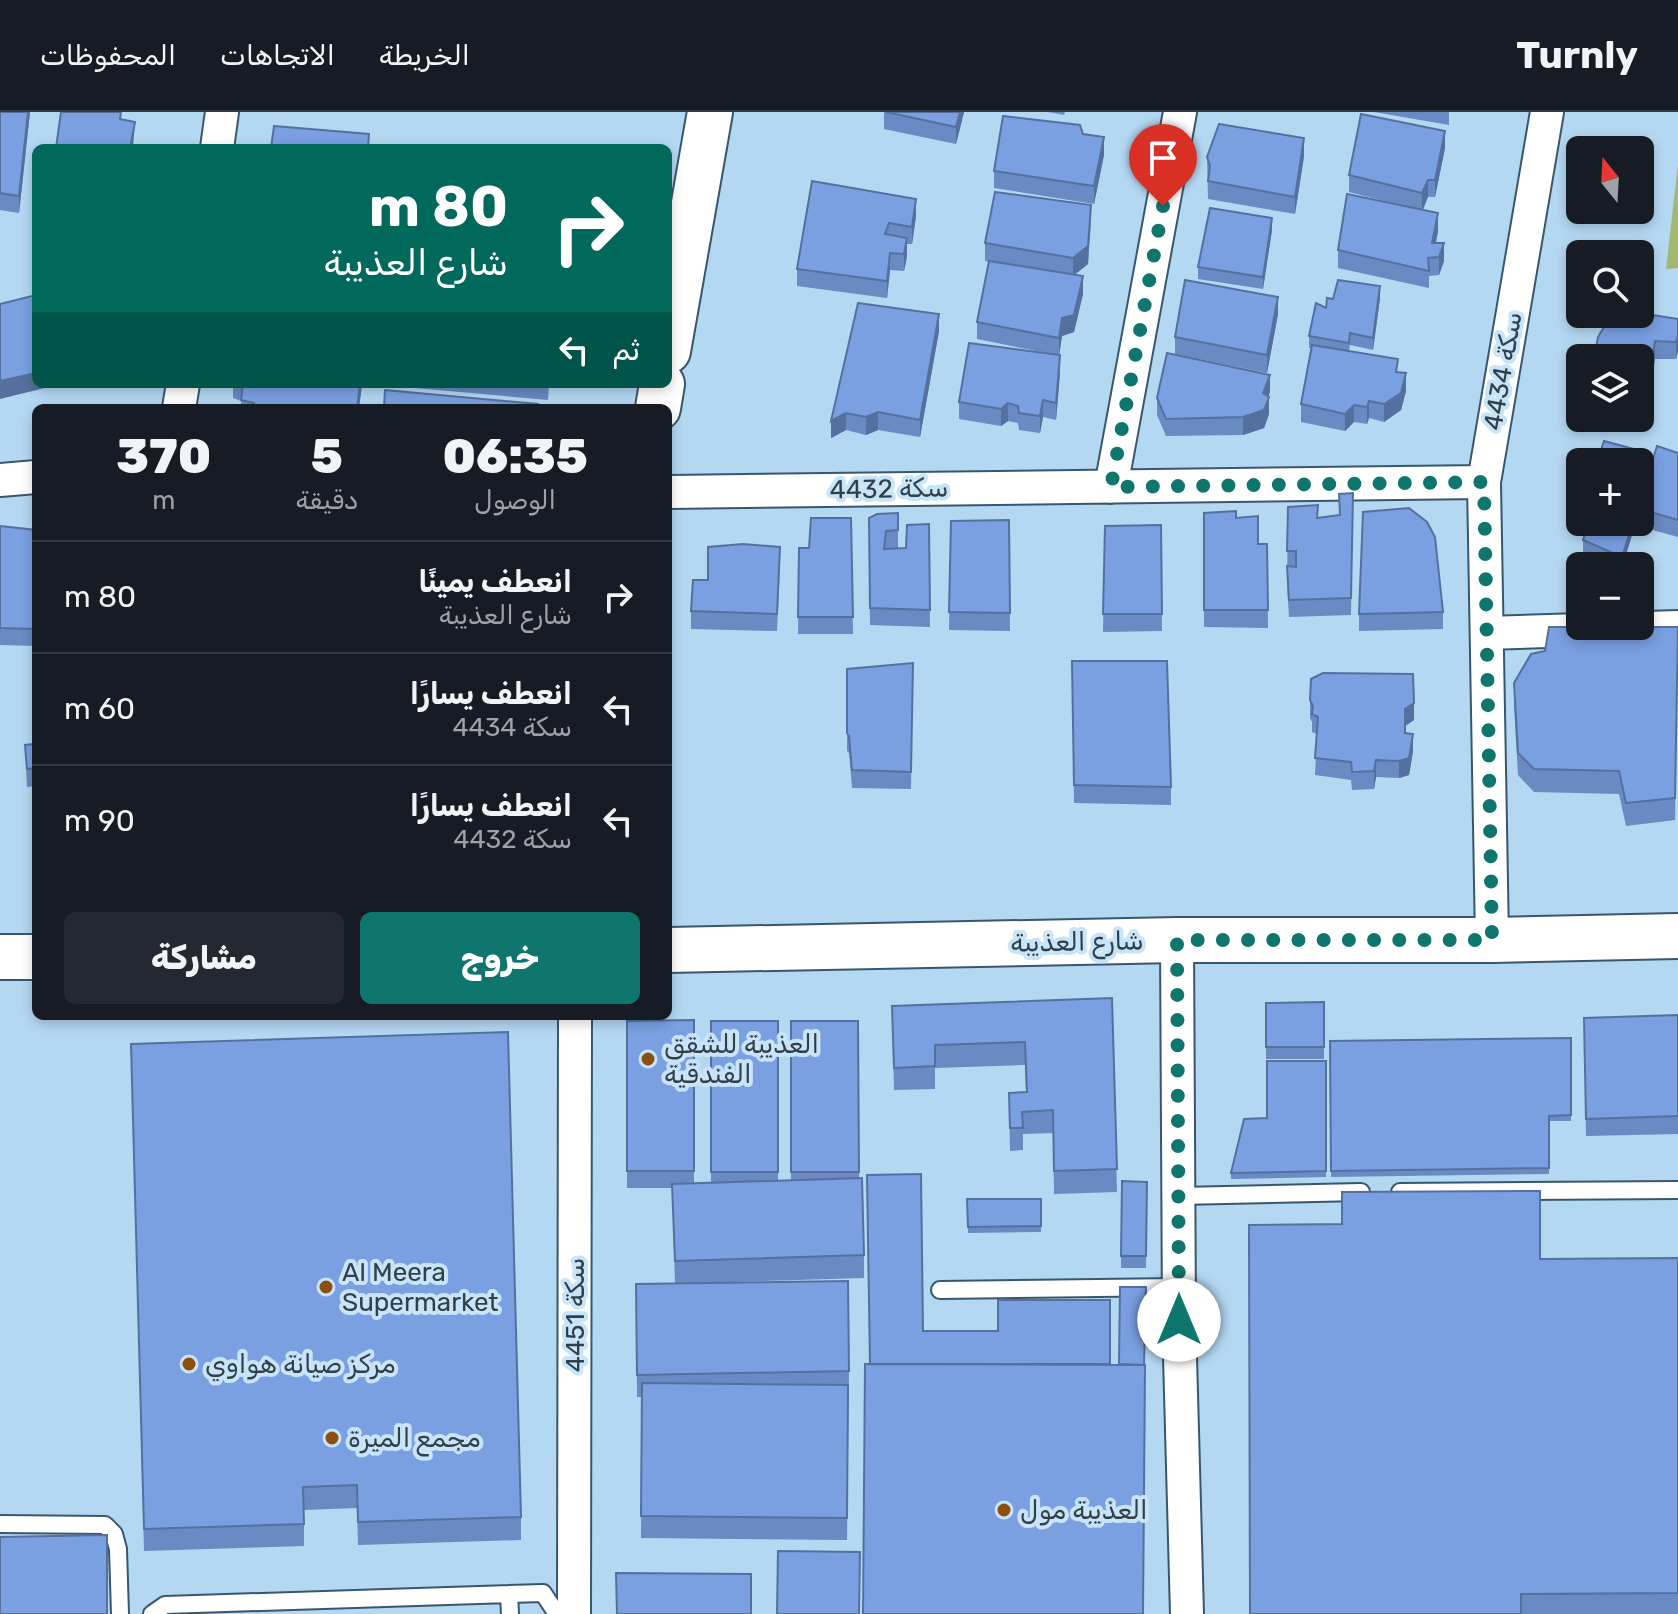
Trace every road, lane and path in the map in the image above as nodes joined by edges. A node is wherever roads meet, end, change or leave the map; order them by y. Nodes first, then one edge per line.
1 (222, 112) edge
2 (710, 112) edge
3 (1180, 112) edge
4 (1547, 112) edge
5 (218, 144) edge
6 (672, 328) edge
7 (32, 477) edge
8 (0, 480) edge
9 (1484, 482) junction
10 (1111, 487) junction
11 (672, 492) edge
12 (1678, 627) edge
13 (1487, 633) junction
14 (1678, 936) edge
15 (1177, 940) junction
16 (1492, 940) junction
17 (672, 950) edge
18 (0, 957) edge
19 (32, 957) edge
20 (575, 1020) edge
21 (1678, 1190) edge
22 (1179, 1196) junction
23 (1179, 1287) junction
24 (940, 1290) dead end
25 (0, 1524) edge
26 (509, 1594) junction
27 (192, 1609) edge
28 (120, 1614) edge
29 (152, 1614) edge
30 (510, 1614) edge
31 (557, 1614) edge
32 (574, 1614) edge
33 (1187, 1614) edge

1 - 5 street
2 - 6 street
3 - 10 street
4 - 9 street, سكة 4434
7 - 8 street
9 - 10 street, سكة 4432
9 - 13 street, سكة 4434
10 - 11 street, سكة 4432
12 - 13 street
13 - 16 street, سكة 4434
14 - 16 street, شارع العذيبة
15 - 16 street, شارع العذيبة
15 - 17 street, شارع العذيبة
15 - 22 street
18 - 19 street
20 - 32 street, سكة 4451
21 - 22 lane
22 - 23 street
23 - 24 lane
23 - 33 street
25 - 28 lane
26 - 27 lane
26 - 30 lane
26 - 31 lane
27 - 29 lane

